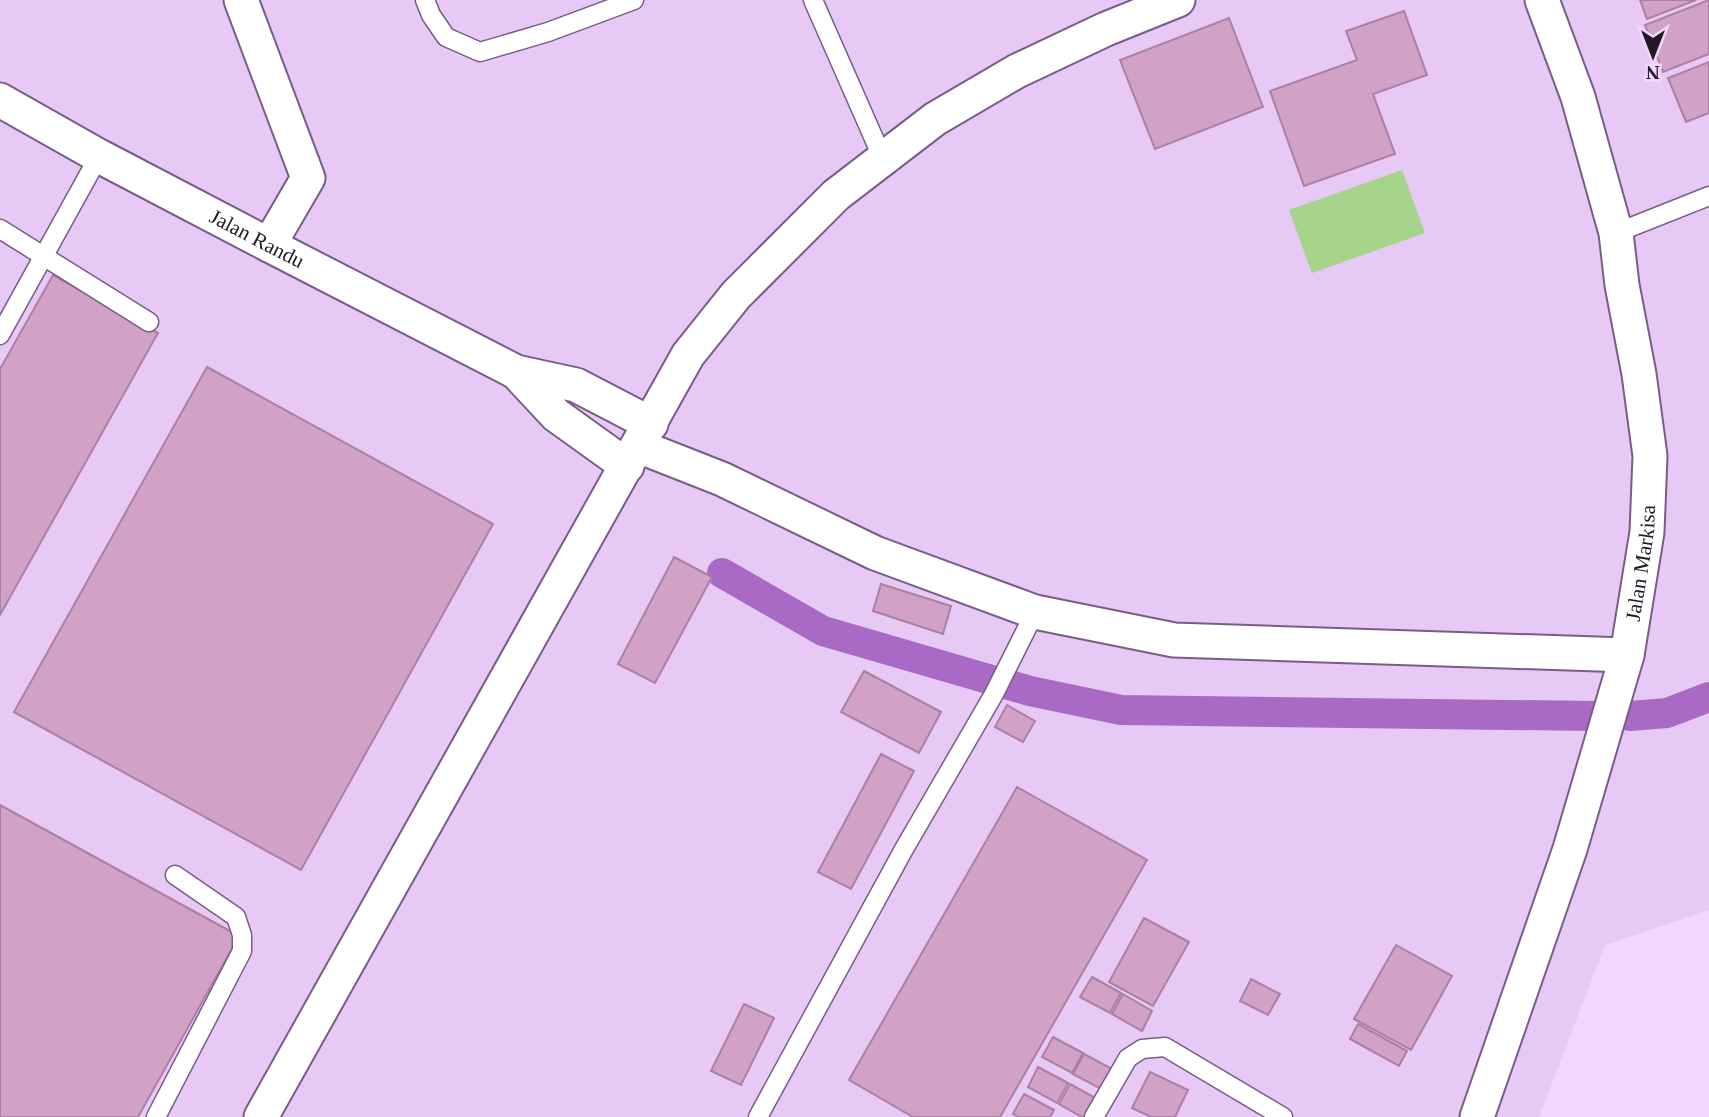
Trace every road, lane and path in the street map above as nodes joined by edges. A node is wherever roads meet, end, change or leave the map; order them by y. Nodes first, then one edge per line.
1 (241, 0) edge
2 (425, 0) edge
3 (634, 0) edge
4 (813, 0) edge
5 (1178, 0) edge
6 (1542, 0) edge
7 (0, 100) edge
8 (99, 156) junction
9 (883, 159) junction
10 (1709, 196) edge
11 (0, 229) edge
12 (1616, 233) junction
13 (269, 245) junction
14 (44, 256) junction
15 (149, 322) dead end
16 (0, 335) edge
17 (516, 372) junction
18 (639, 445) junction
19 (1035, 612) junction
20 (1627, 655) junction
21 (176, 875) dead end
22 (156, 1117) edge
23 (261, 1117) edge
24 (758, 1117) edge
25 (1094, 1117) edge
26 (1283, 1117) edge
27 (1477, 1117) edge

1 - 13 street
2 - 3 lane
4 - 9 lane
5 - 9 street
6 - 12 street, Jalan Markisa
7 - 8 street, Jalan Randu
8 - 13 street, Jalan Randu
8 - 14 lane
9 - 18 street
10 - 12 lane
11 - 14 lane
12 - 20 street, Jalan Markisa
13 - 17 street, Jalan Randu
14 - 15 lane
14 - 16 lane
17 - 18 street, Jalan Randu
17 - 18 street, Jalan Randu
18 - 19 street
18 - 23 street
19 - 20 street
19 - 24 lane
20 - 27 street, Jalan Markisa
21 - 22 lane
25 - 26 lane

